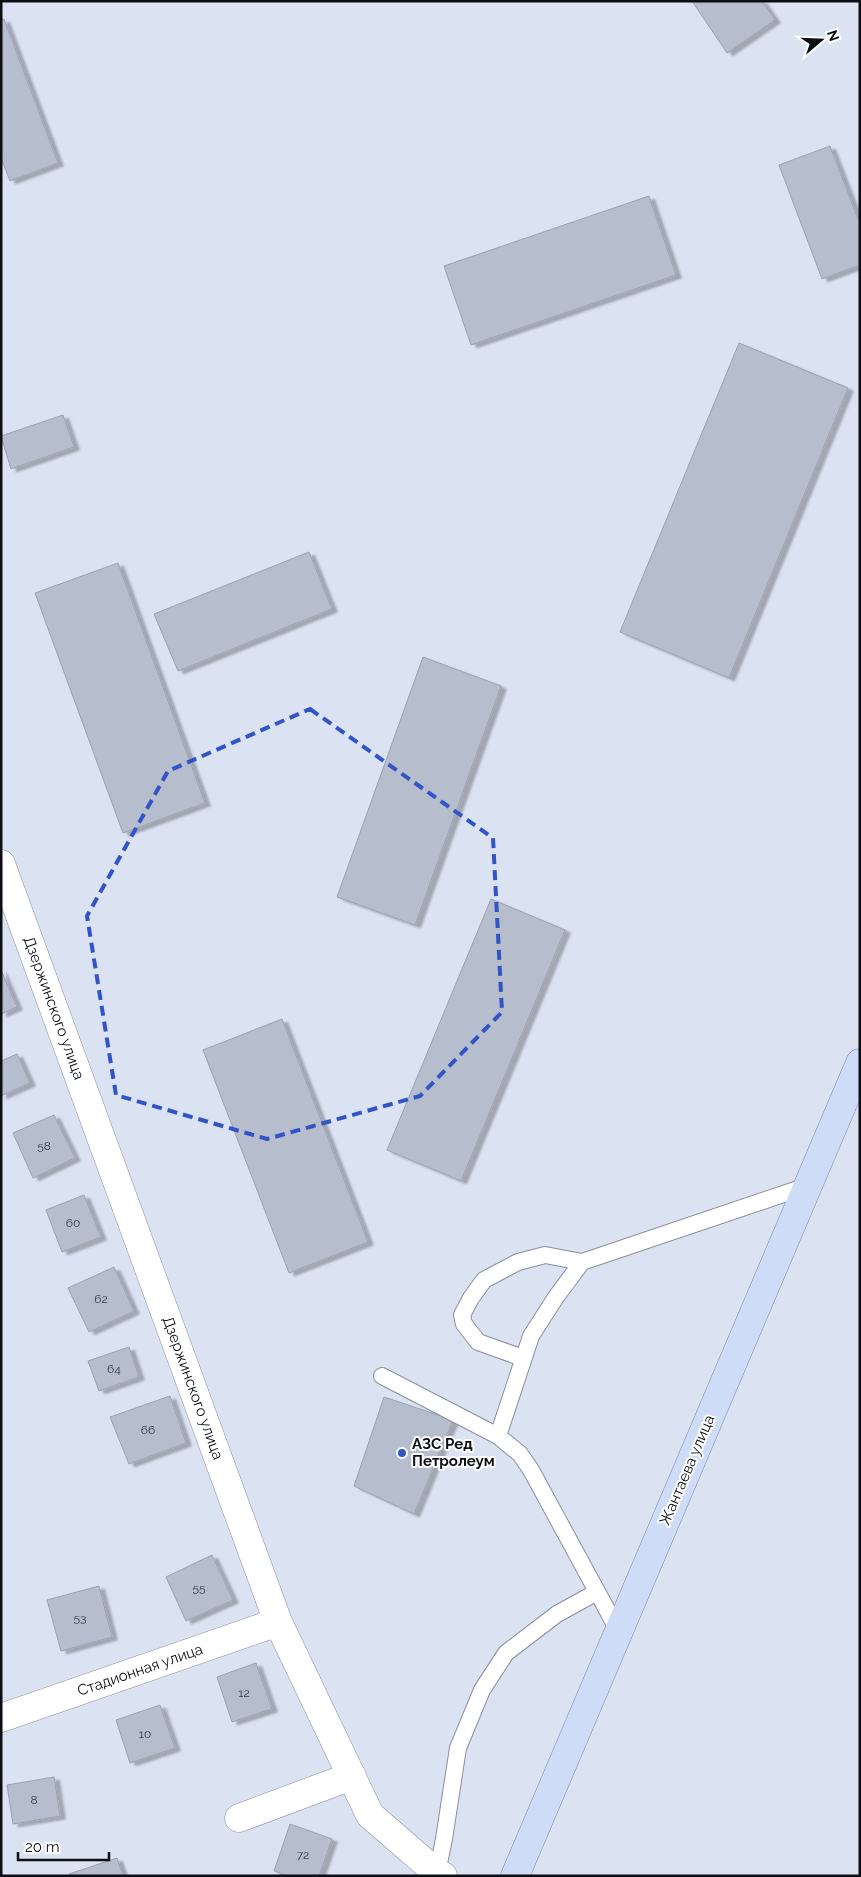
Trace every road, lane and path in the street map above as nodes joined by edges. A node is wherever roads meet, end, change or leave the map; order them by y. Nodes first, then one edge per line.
1 (1, 864) edge
2 (860, 1063) edge
3 (807, 1186) junction
4 (582, 1262) junction
5 (523, 1358) junction
6 (382, 1376) dead end
7 (498, 1436) junction
8 (597, 1592) junction
9 (278, 1622) junction
10 (618, 1632) junction
11 (1, 1718) edge
12 (352, 1776) junction
13 (239, 1818) dead end
14 (440, 1874) edge
15 (515, 1876) edge

1 - 9 street, Дзержинского улица
2 - 3 main road, Жантаева улица
3 - 4 lane
3 - 10 main road, Жантаева улица
4 - 5 lane
4 - 5 lane
5 - 7 lane
6 - 7 lane
7 - 8 lane
8 - 10 lane
8 - 14 lane
9 - 11 street, Стадионная улица
9 - 12 street, Дзержинского улица
10 - 15 main road, Жантаева улица
12 - 13 street
12 - 14 street, Дзержинского улица

